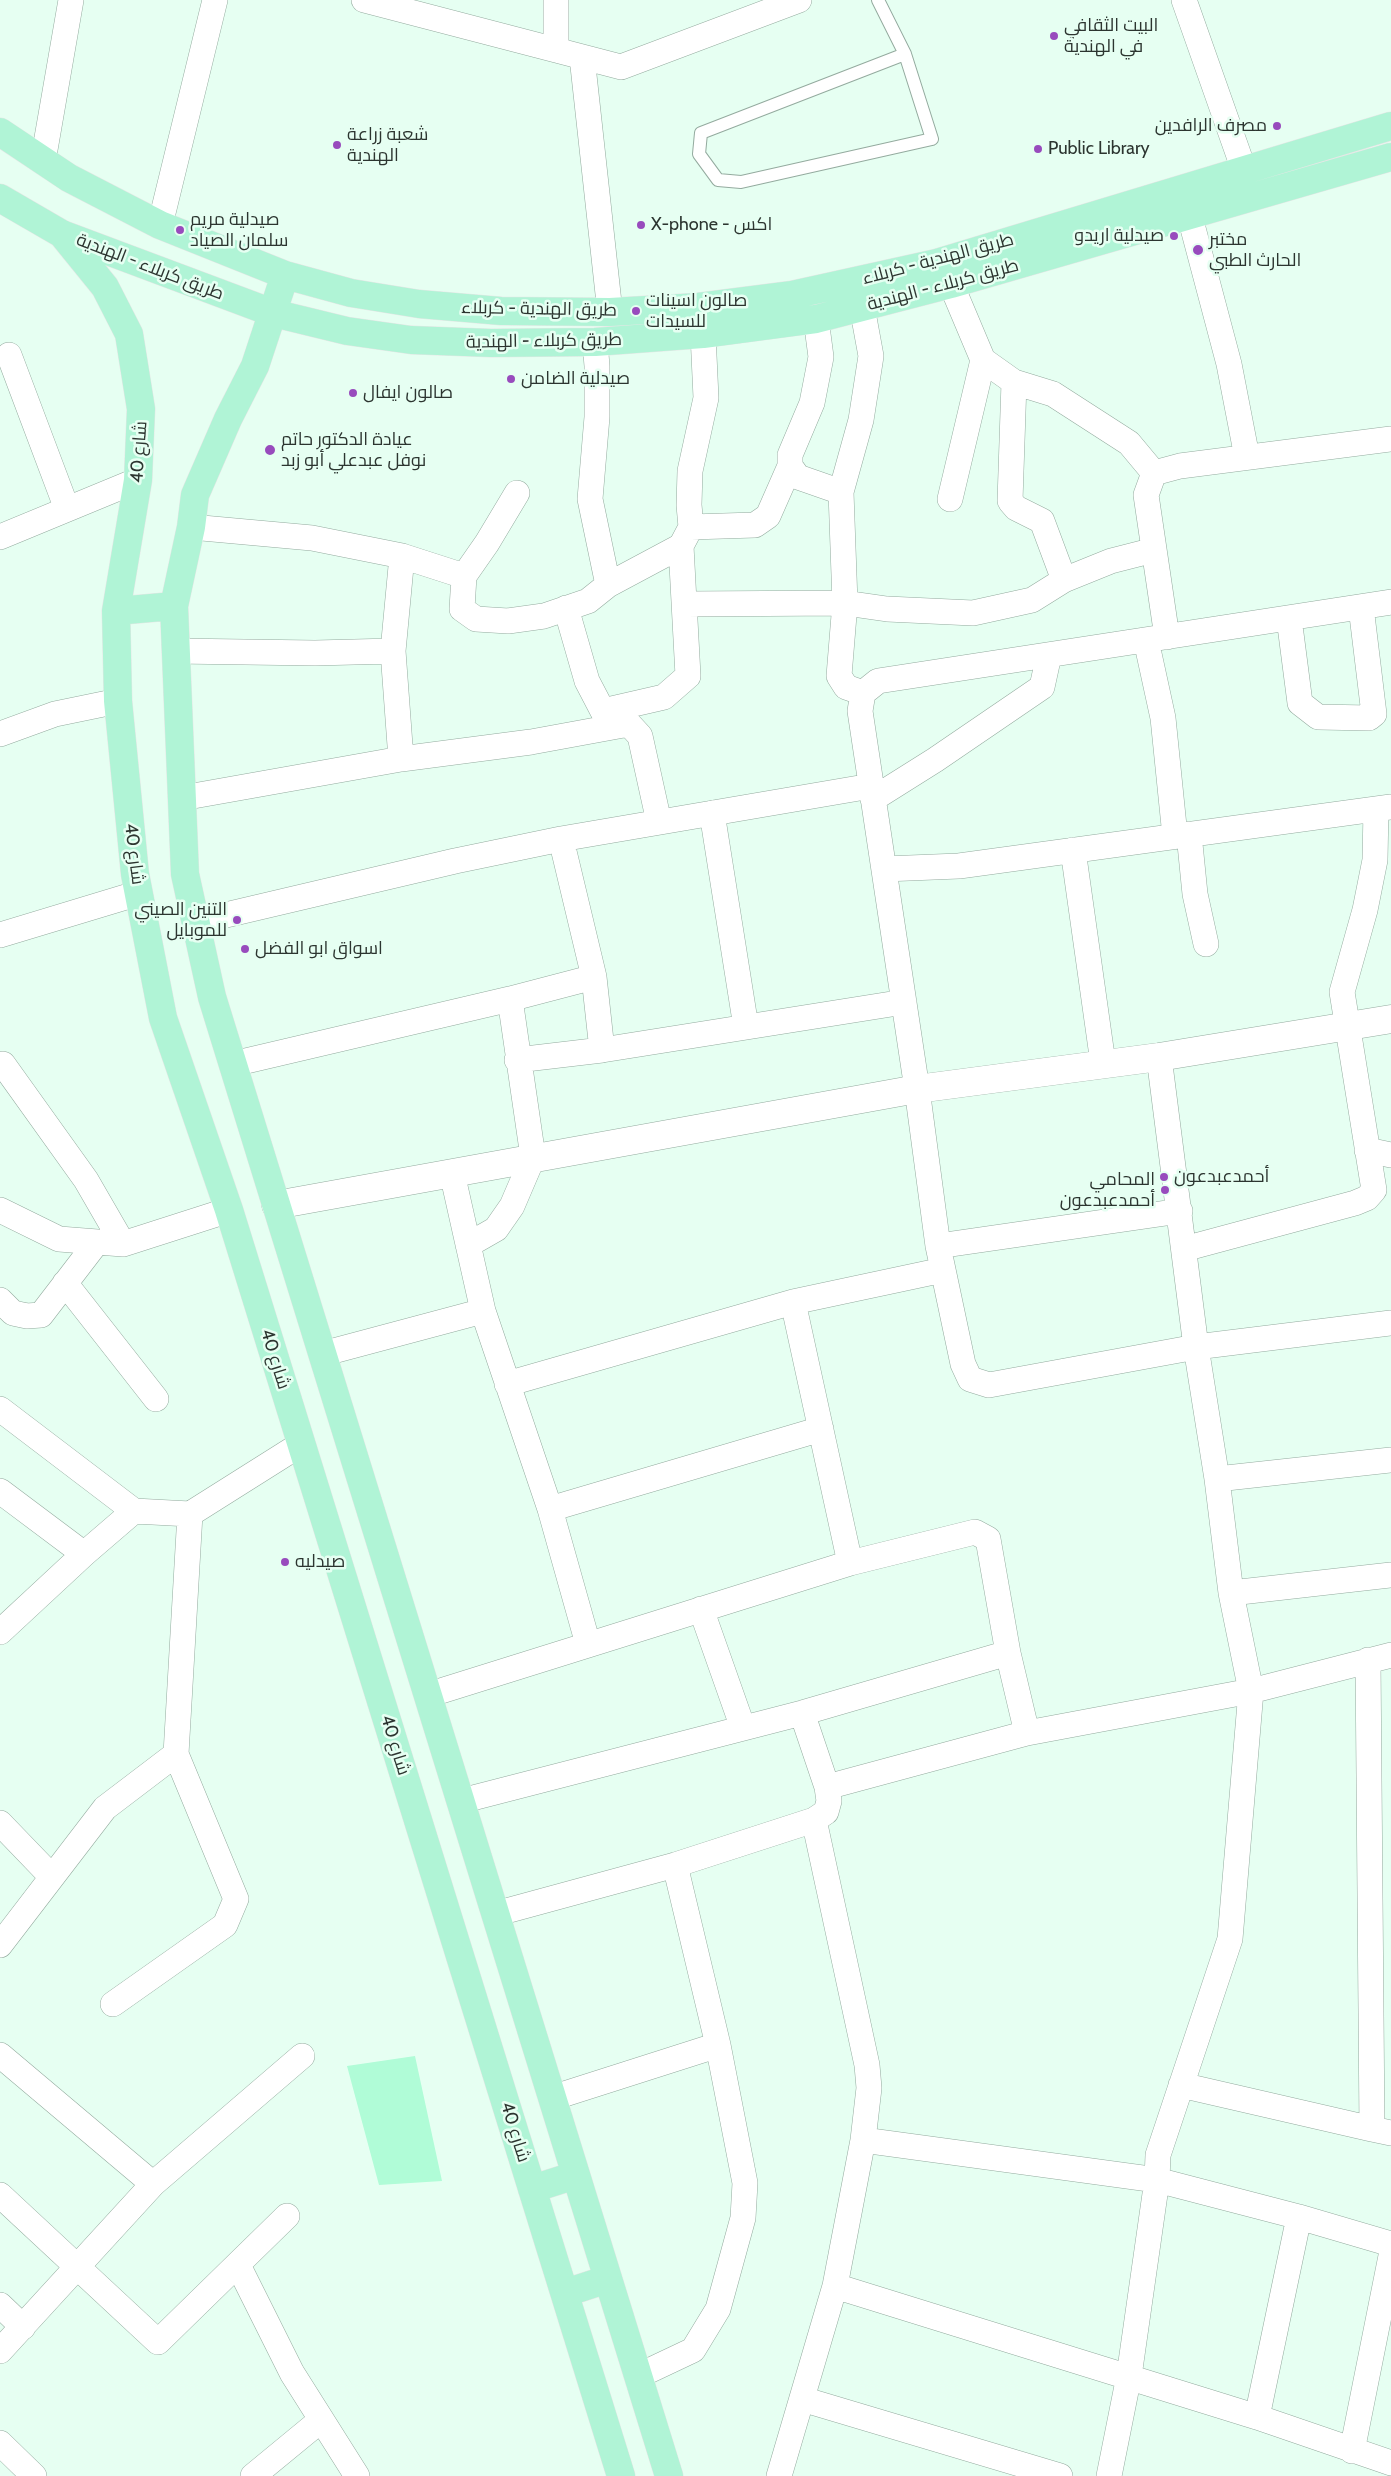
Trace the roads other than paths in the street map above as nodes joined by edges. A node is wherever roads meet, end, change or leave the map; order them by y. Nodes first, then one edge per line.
1 (71, 0) edge
2 (215, 0) edge
3 (364, 0) edge
4 (556, 0) edge
5 (799, 0) edge
6 (878, 0) edge
7 (1184, 0) edge
8 (556, 50) junction
9 (905, 54) junction
10 (582, 57) junction
11 (1391, 126) edge
12 (0, 132) edge
13 (1391, 157) edge
14 (43, 161) junction
15 (1244, 170) junction
16 (0, 198) edge
17 (1190, 217) junction
18 (160, 225) junction
19 (62, 234) junction
20 (285, 275) junction
21 (951, 284) junction
22 (383, 298) junction
23 (862, 307) junction
24 (610, 312) junction
25 (273, 313) junction
26 (816, 318) junction
27 (704, 334) junction
28 (377, 336) junction
29 (595, 342) junction
30 (9, 355) dead end
31 (983, 360) junction
32 (1014, 382) junction
33 (1391, 439) edge
34 (1247, 458) junction
35 (790, 466) junction
36 (1154, 473) junction
37 (138, 480) junction
38 (841, 492) junction
39 (517, 493) dead end
40 (950, 499) dead end
41 (67, 509) junction
42 (191, 527) junction
43 (686, 536) junction
44 (0, 537) edge
45 (1154, 550) junction
46 (402, 556) junction
47 (464, 576) junction
48 (1064, 580) junction
49 (608, 585) junction
50 (1391, 602) edge
51 (845, 603) junction
52 (685, 604) junction
53 (174, 606) junction
54 (1361, 607) junction
55 (566, 608) junction
56 (116, 610) junction
57 (1289, 618) junction
58 (1156, 638) junction
59 (175, 651) junction
60 (393, 651) junction
61 (1049, 655) junction
62 (863, 693) junction
63 (118, 701) junction
64 (607, 719) junction
65 (0, 734) edge
66 (401, 760) junction
67 (872, 792) junction
68 (182, 798) junction
69 (1383, 808) edge
70 (712, 813) junction
71 (659, 822) junction
72 (1182, 835) junction
73 (561, 839) junction
74 (1073, 850) junction
75 (884, 869) junction
76 (139, 893) junction
77 (196, 922) junction
78 (0, 935) edge
79 (1206, 944) dead end
80 (594, 976) junction
81 (510, 999) junction
82 (904, 1002) junction
83 (1391, 1019) edge
84 (1346, 1026) junction
85 (746, 1027) junction
86 (602, 1050) junction
87 (1159, 1057) junction
88 (517, 1060) junction
89 (1103, 1063) junction
90 (3, 1064) dead end
91 (232, 1064) junction
92 (917, 1089) junction
93 (1379, 1152) edge
94 (533, 1157) junction
95 (452, 1173) junction
96 (276, 1205) junction
97 (0, 1210) edge
98 (229, 1210) junction
99 (1180, 1211) junction
100 (97, 1242) junction
101 (123, 1244) junction
102 (468, 1245) junction
103 (1184, 1249) junction
104 (940, 1258) junction
105 (65, 1283) junction
106 (0, 1300) edge
107 (793, 1302) junction
108 (483, 1311) junction
109 (1391, 1323) edge
110 (1196, 1347) junction
111 (322, 1354) junction
112 (507, 1384) junction
113 (156, 1400) dead end
114 (0, 1409) edge
115 (821, 1429) junction
116 (301, 1444) junction
117 (1391, 1460) edge
118 (1217, 1479) junction
119 (0, 1491) edge
120 (550, 1509) junction
121 (134, 1511) junction
122 (190, 1514) junction
123 (84, 1554) junction
124 (850, 1563) junction
125 (1391, 1575) edge
126 (1231, 1593) junction
127 (702, 1609) junction
128 (0, 1632) edge
129 (588, 1644) junction
130 (1008, 1653) junction
131 (1380, 1658) edge
132 (1251, 1691) junction
133 (428, 1695) junction
134 (802, 1713) junction
135 (743, 1728) junction
136 (1027, 1733) junction
137 (176, 1754) junction
138 (827, 1786) junction
139 (460, 1801) junction
140 (814, 1820) junction
141 (0, 1823) edge
142 (1380, 1840) edge
143 (675, 1865) junction
144 (52, 1877) junction
145 (495, 1914) junction
146 (2, 1938) edge
147 (113, 2004) dead end
148 (718, 2045) junction
149 (0, 2056) edge
150 (302, 2056) dead end
151 (1182, 2085) junction
152 (552, 2098) junction
153 (1381, 2131) edge
154 (863, 2140) junction
155 (576, 2175) junction
156 (1157, 2180) junction
157 (154, 2184) junction
158 (532, 2189) junction
159 (0, 2195) edge
160 (287, 2216) dead end
161 (1300, 2217) junction
162 (1391, 2244) edge
163 (1391, 2256) edge
164 (238, 2266) junction
165 (78, 2267) junction
166 (608, 2279) junction
167 (835, 2286) junction
168 (565, 2294) junction
169 (0, 2305) edge
170 (23, 2327) junction
171 (0, 2351) edge
172 (638, 2376) junction
173 (1129, 2376) junction
174 (802, 2399) junction
175 (1257, 2417) junction
176 (321, 2420) junction
177 (0, 2443) edge
178 (1352, 2451) junction
179 (1391, 2464) edge
180 (34, 2476) edge
181 (253, 2476) edge
182 (357, 2476) edge
183 (621, 2476) edge
184 (669, 2476) edge
185 (779, 2476) edge
186 (1060, 2476) edge
187 (1108, 2476) edge

1 - 14 street
2 - 18 street
3 - 8 street
4 - 8 street
5 - 10 street
6 - 9 lane
7 - 15 street
8 - 10 street
9 - 9 lane
10 - 24 street
11 - 15 main road, طريق الهندية - كربلاء
12 - 14 main road, طريق الهندية - كربلاء
13 - 17 main road, طريق كربلاء - الهندية
14 - 18 main road, طريق الهندية - كربلاء
15 - 24 main road, طريق الهندية - كربلاء
16 - 19 main road, طريق كربلاء - الهندية
17 - 21 main road, طريق كربلاء - الهندية
17 - 34 street
18 - 20 main road, طريق الهندية - كربلاء
19 - 25 main road, طريق كربلاء - الهندية
19 - 37 main road, شارع 40
20 - 22 main road, طريق الهندية - كربلاء
20 - 25 main road
21 - 23 main road, طريق كربلاء - الهندية
21 - 31 street
22 - 24 main road, طريق الهندية - كربلاء
22 - 28 main road
23 - 26 main road, طريق كربلاء - الهندية
23 - 38 street
25 - 28 main road, طريق كربلاء - الهندية
25 - 42 main road
26 - 27 main road, طريق كربلاء - الهندية
26 - 35 street
27 - 29 main road, طريق كربلاء - الهندية
27 - 43 street
28 - 29 main road, طريق كربلاء - الهندية
29 - 49 street
30 - 41 street
31 - 32 street
31 - 40 street
32 - 36 street
32 - 48 street
33 - 34 street
34 - 36 street
35 - 38 street
35 - 43 street
36 - 45 street
37 - 41 street
37 - 56 main road, شارع 40
38 - 51 street
39 - 47 street
41 - 44 street
42 - 46 street
42 - 53 main road
43 - 49 street
43 - 52 street
45 - 48 street
45 - 58 street
46 - 47 street
46 - 60 street
47 - 55 street
48 - 51 street
49 - 55 street
50 - 54 street
51 - 52 street
51 - 62 street
52 - 64 street
53 - 56 main road
53 - 59 main road
54 - 57 street
54 - 57 street
55 - 64 street
56 - 63 main road, شارع 40
57 - 58 street
58 - 61 street
58 - 72 street
59 - 60 street
59 - 68 main road
60 - 66 street
61 - 62 street
61 - 67 street
62 - 67 street
63 - 65 street
63 - 76 main road, شارع 40
64 - 66 street
64 - 71 street
66 - 68 street
67 - 70 street
67 - 75 street
68 - 77 main road
69 - 72 street
69 - 84 street
70 - 71 street
70 - 85 street
71 - 73 street
72 - 74 street
72 - 79 street
73 - 77 street
73 - 80 street
74 - 75 street
74 - 89 street
75 - 82 street
76 - 78 street
76 - 98 main road, شارع 40
77 - 91 main road
80 - 81 street
80 - 86 street
81 - 88 street
81 - 91 street
82 - 85 street
82 - 92 street
83 - 84 street
84 - 87 street
84 - 93 street
85 - 86 street
86 - 88 street
87 - 89 street
87 - 99 street
88 - 94 street
89 - 92 street
90 - 101 street
91 - 96 main road
92 - 94 street
92 - 104 street
93 - 103 street
94 - 95 street
94 - 102 street
95 - 96 street
95 - 102 street
96 - 111 main road
97 - 100 street
98 - 101 street
98 - 116 main road, شارع 40
99 - 103 street
99 - 104 street
100 - 101 street
100 - 105 street
102 - 108 street
103 - 110 street
104 - 107 street
104 - 110 street
105 - 106 street
105 - 113 street
107 - 112 street
107 - 115 street
108 - 111 street
108 - 112 street
109 - 110 street
110 - 118 street
111 - 133 main road
112 - 120 street
114 - 121 street
115 - 120 street
115 - 124 street
116 - 122 street
116 - 158 main road, شارع 40
117 - 118 street
118 - 126 street
119 - 123 street
120 - 129 street
121 - 122 street
121 - 123 street
122 - 137 street
123 - 128 street
124 - 127 street
124 - 130 street
125 - 126 street
126 - 132 street
127 - 129 street
127 - 135 street
129 - 133 street
130 - 134 street
130 - 136 street
131 - 132 street
131 - 142 street
132 - 136 street
132 - 151 street
133 - 139 main road
134 - 135 street
134 - 138 street
135 - 139 street
136 - 138 street
137 - 144 street
137 - 147 street
138 - 140 street
139 - 145 main road
140 - 143 street
140 - 154 street
141 - 144 street
142 - 153 street
143 - 145 street
143 - 148 street
144 - 146 street
145 - 152 main road
148 - 152 street
148 - 172 street
149 - 157 street
150 - 157 street
151 - 153 street
151 - 156 street
152 - 155 main road
154 - 156 street
154 - 167 street
155 - 158 main road
155 - 166 main road
156 - 161 street
156 - 173 street
157 - 165 street
158 - 168 main road, شارع 40
159 - 165 street
160 - 164 street
161 - 162 street
161 - 175 street
163 - 178 street
164 - 165 street
164 - 176 street
165 - 170 street
166 - 168 main road
166 - 172 main road
167 - 173 street
167 - 174 street
168 - 183 main road, شارع 40
169 - 170 street
170 - 171 street
172 - 184 main road
173 - 175 street
173 - 187 street
174 - 185 street
174 - 186 street
175 - 178 street
176 - 181 street
176 - 182 street
177 - 180 street
178 - 179 street

